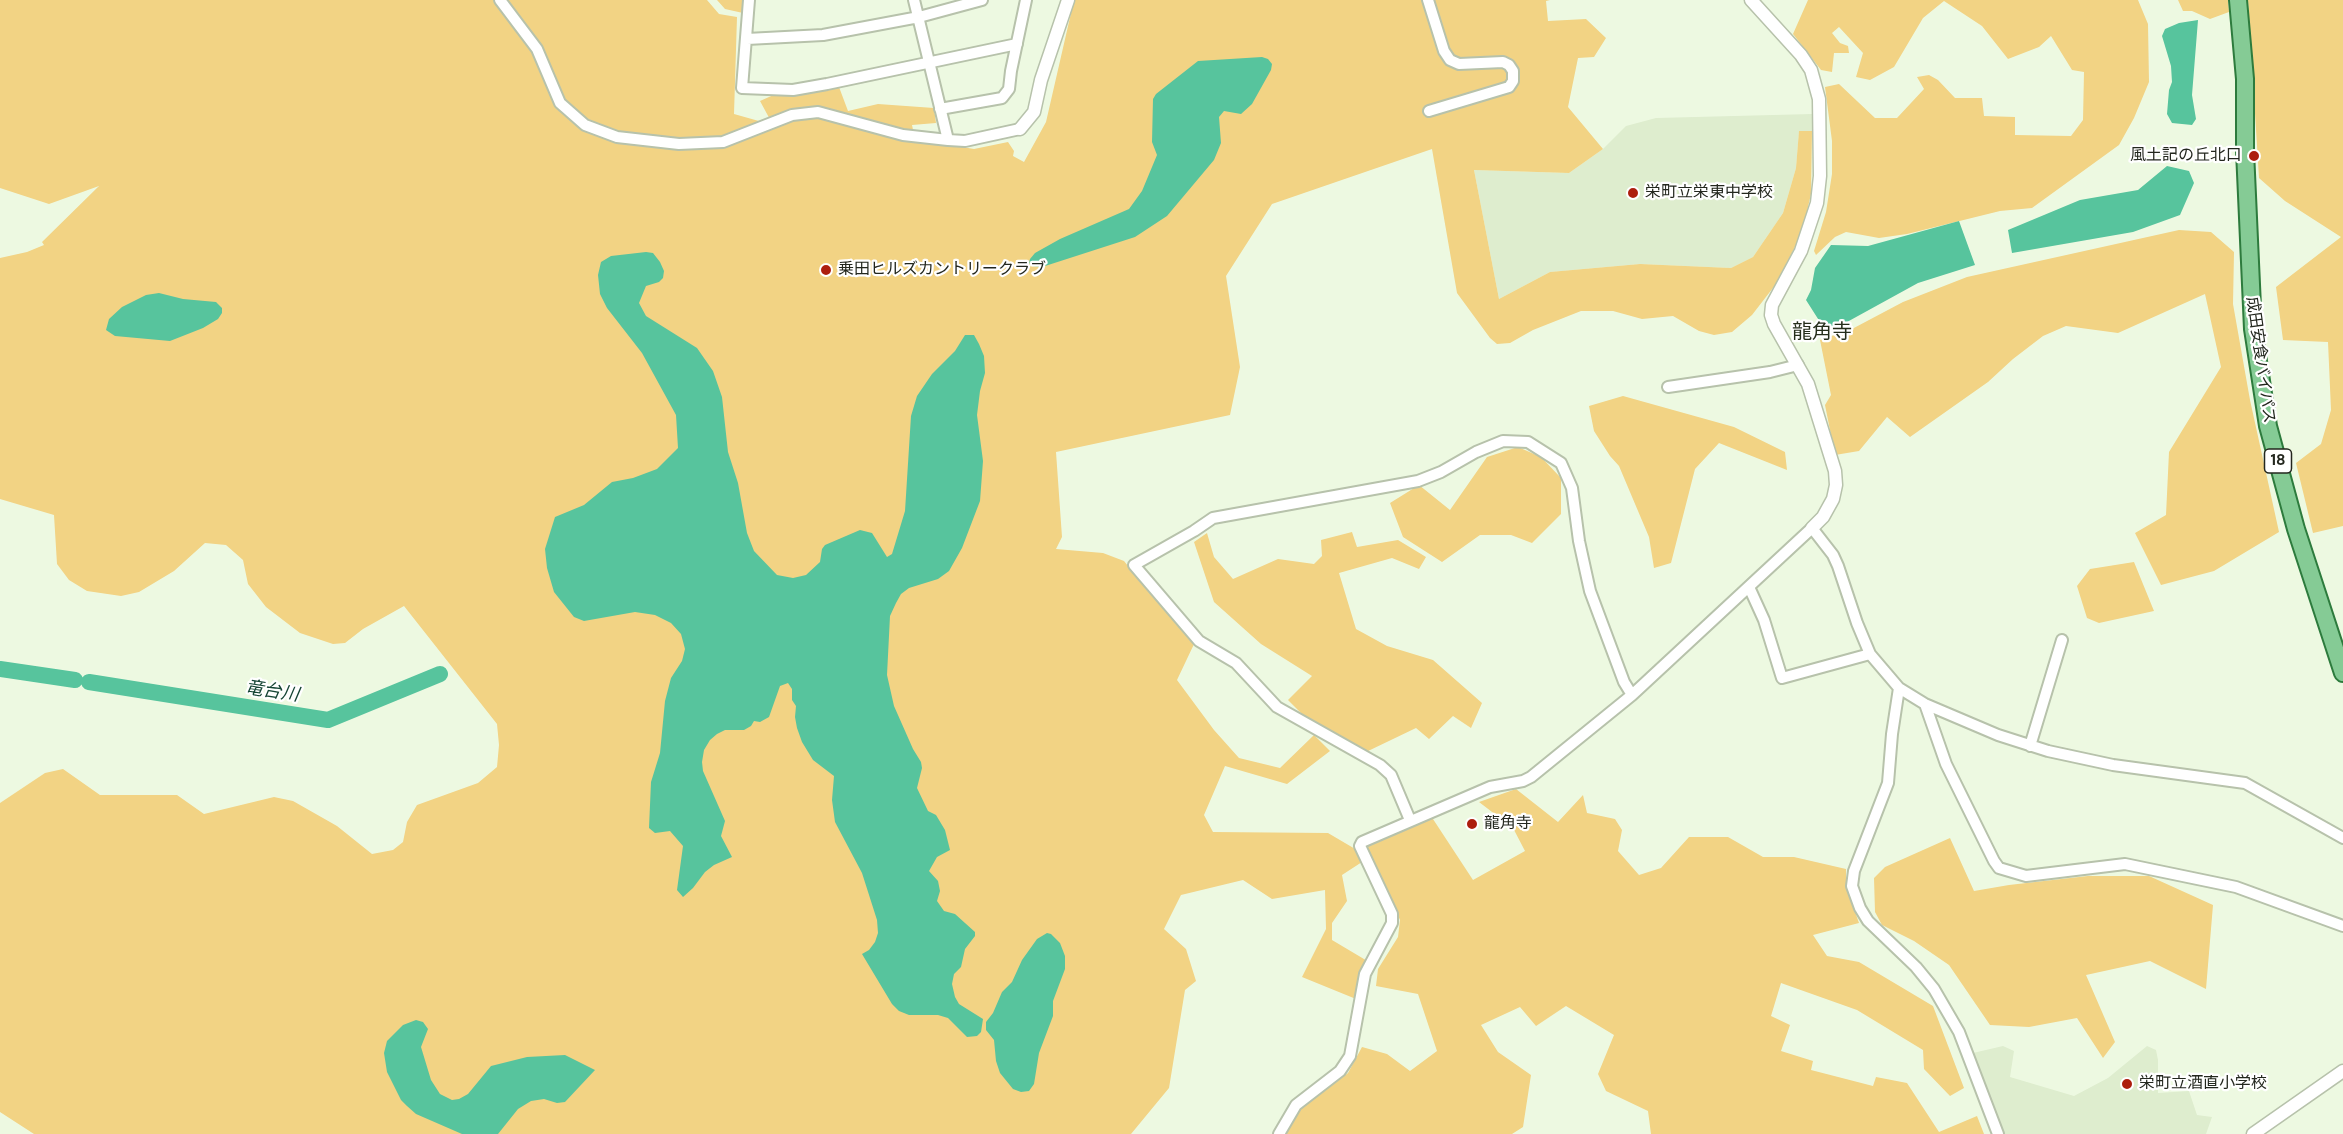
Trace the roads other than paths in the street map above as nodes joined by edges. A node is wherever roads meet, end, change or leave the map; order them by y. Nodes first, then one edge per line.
1 (500, 0) edge
2 (749, 0) edge
3 (914, 0) edge
4 (982, 0) edge
5 (1026, 0) edge
6 (1068, 0) edge
7 (1428, 0) edge
8 (1751, 0) edge
9 (2238, 0) edge
10 (963, 2) edge
11 (919, 17) junction
12 (747, 39) junction
13 (1017, 44) junction
14 (929, 62) junction
15 (940, 109) junction
16 (1429, 111) dead end
17 (1020, 129) joint
18 (948, 140) junction
19 (1798, 364) junction
20 (1668, 387) dead end
21 (1812, 528) junction
22 (1749, 587) junction
23 (2062, 640) dead end
24 (1870, 654) junction
25 (2343, 673) edge
26 (1899, 688) junction
27 (1632, 695) junction
28 (1925, 704) junction
29 (2030, 746) junction
30 (1410, 820) junction
31 (2343, 838) edge
32 (2343, 926) edge
33 (2343, 1071) edge
34 (1279, 1134) edge
35 (1998, 1134) edge
36 (2253, 1134) edge

1 - 18 street
2 - 12 street
3 - 11 street
4 - 10 street
5 - 13 street
6 - 17 street
7 - 16 street
8 - 19 street
9 - 25 main road, 成田安食バイパス / 18
10 - 11 street
11 - 12 street
11 - 14 street
12 - 14 street
13 - 14 street
13 - 15 street
14 - 15 street
15 - 18 street
17 - 18 street
19 - 20 street
19 - 21 street
21 - 22 street
21 - 24 street
22 - 24 street
22 - 27 street
23 - 29 street
24 - 26 street
26 - 28 street
26 - 35 street
27 - 30 street
27 - 30 street
28 - 29 street
28 - 32 street
29 - 31 street
30 - 34 street
33 - 36 street

